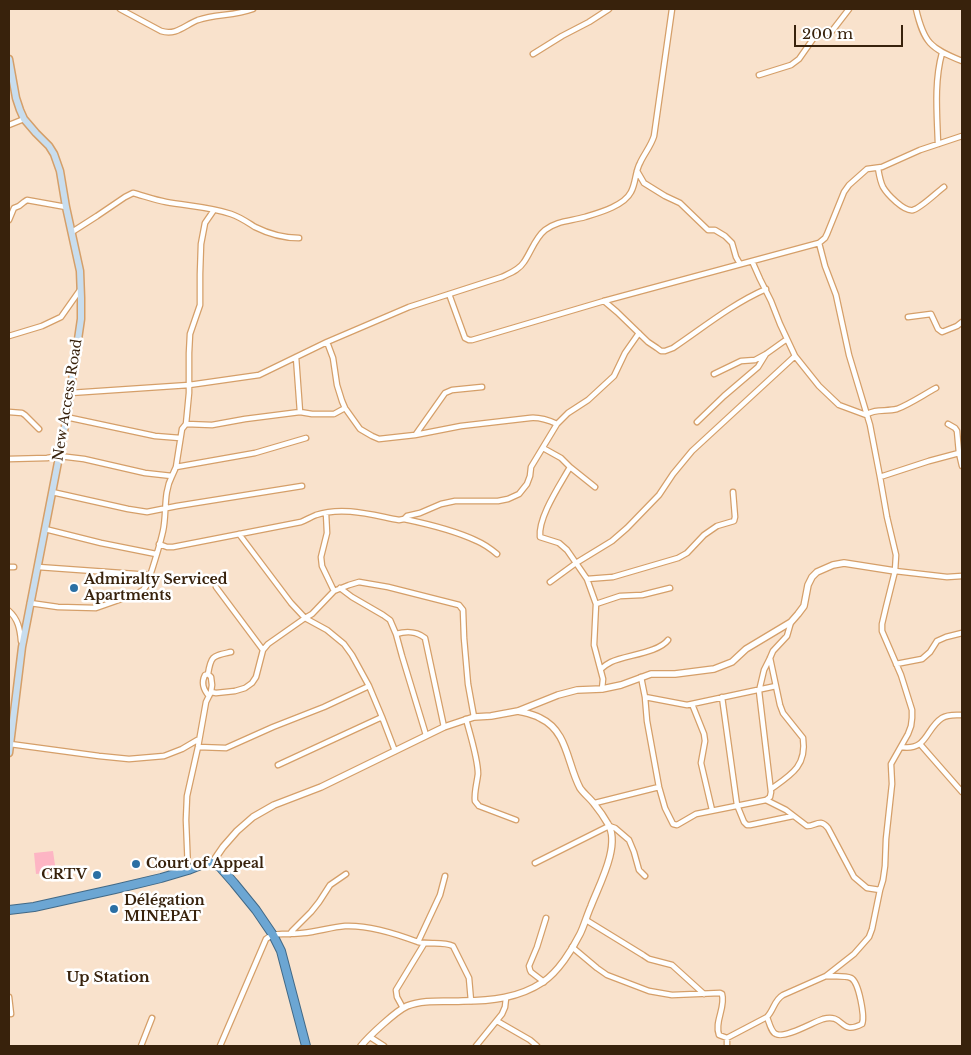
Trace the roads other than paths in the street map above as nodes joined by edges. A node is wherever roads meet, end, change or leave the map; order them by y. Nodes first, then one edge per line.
1 (120, 9) edge
2 (253, 9) edge
3 (609, 9) edge
4 (672, 9) edge
5 (849, 9) edge
6 (916, 9) edge
7 (942, 53) junction
8 (532, 54) dead end
9 (962, 61) edge
10 (9, 62) edge
11 (759, 75) dead end
12 (24, 119) junction
13 (9, 125) edge
14 (962, 136) edge
15 (938, 144) junction
16 (878, 168) junction
17 (637, 171) junction
18 (944, 187) dead end
19 (66, 207) junction
20 (214, 210) junction
21 (9, 220) edge
22 (72, 232) junction
23 (299, 238) dead end
24 (819, 243) junction
25 (752, 261) junction
26 (740, 264) junction
27 (766, 289) junction
28 (81, 290) junction
29 (449, 294) junction
30 (604, 302) junction
31 (908, 317) dead end
32 (962, 322) edge
33 (639, 333) junction
34 (9, 336) edge
35 (787, 339) junction
36 (327, 342) junction
37 (766, 354) junction
38 (795, 356) junction
39 (296, 357) junction
40 (714, 374) dead end
41 (189, 385) junction
42 (482, 387) dead end
43 (936, 388) dead end
44 (70, 393) junction
45 (345, 408) junction
46 (9, 412) edge
47 (300, 412) junction
48 (866, 415) junction
49 (66, 417) junction
50 (697, 422) dead end
51 (186, 424) junction
52 (557, 424) junction
53 (948, 424) dead end
54 (38, 429) dead end
55 (415, 435) junction
56 (180, 438) junction
57 (306, 438) dead end
58 (543, 448) junction
59 (959, 453) junction
60 (59, 456) junction
61 (9, 459) edge
62 (962, 466) edge
63 (176, 467) junction
64 (570, 467) junction
65 (172, 476) junction
66 (880, 477) junction
67 (302, 486) dead end
68 (595, 487) dead end
69 (52, 492) junction
70 (733, 492) dead end
71 (165, 509) junction
72 (326, 513) junction
73 (404, 519) junction
74 (45, 529) junction
75 (240, 534) junction
76 (159, 544) junction
77 (156, 554) junction
78 (497, 554) dead end
79 (576, 563) junction
80 (38, 567) junction
81 (895, 571) junction
82 (150, 575) junction
83 (962, 576) edge
84 (587, 579) junction
85 (550, 582) dead end
86 (216, 587) dead end
87 (340, 588) junction
88 (670, 588) dead end
89 (334, 591) junction
90 (30, 603) junction
91 (596, 604) junction
92 (9, 611) edge
93 (305, 618) junction
94 (791, 622) junction
95 (962, 633) edge
96 (396, 634) junction
97 (668, 640) dead end
98 (22, 647) junction
99 (263, 650) junction
100 (231, 652) dead end
101 (770, 658) junction
102 (896, 664) junction
103 (601, 669) junction
104 (208, 674) junction
105 (641, 677) junction
106 (368, 686) junction
107 (776, 686) junction
108 (602, 688) junction
109 (759, 691) junction
110 (210, 694) junction
111 (645, 697) junction
112 (722, 697) junction
113 (692, 704) junction
114 (518, 711) junction
115 (962, 715) edge
116 (382, 717) junction
117 (474, 717) junction
118 (466, 719) junction
119 (444, 726) junction
120 (426, 735) junction
121 (199, 739) junction
122 (9, 744) edge
123 (920, 744) junction
124 (198, 747) junction
125 (901, 747) junction
126 (395, 751) junction
127 (9, 753) edge
128 (278, 765) dead end
129 (659, 786) junction
130 (771, 789) junction
131 (962, 792) edge
132 (766, 800) junction
133 (595, 804) junction
134 (737, 805) junction
135 (712, 810) junction
136 (793, 816) junction
137 (516, 820) dead end
138 (609, 826) junction
139 (212, 863) junction
140 (535, 863) dead end
141 (188, 870) junction
142 (346, 874) dead end
143 (445, 876) dead end
144 (645, 876) dead end
145 (880, 890) junction
146 (9, 910) edge
147 (546, 918) dead end
148 (586, 920) junction
149 (290, 934) junction
150 (273, 935) junction
151 (418, 942) junction
152 (424, 944) junction
153 (572, 947) junction
154 (826, 976) junction
155 (544, 982) junction
156 (704, 994) junction
157 (9, 997) edge
158 (506, 998) junction
159 (471, 1001) junction
160 (403, 1008) junction
161 (11, 1014) dead end
162 (152, 1018) dead end
163 (767, 1018) junction
164 (497, 1020) junction
165 (370, 1036) junction
166 (727, 1038) junction
167 (141, 1046) edge
168 (220, 1046) edge
169 (306, 1046) edge
170 (361, 1046) edge
171 (384, 1046) edge
172 (476, 1046) edge
173 (537, 1046) edge
174 (727, 1046) edge

1 - 2 street
3 - 8 street
4 - 17 street
5 - 11 street
6 - 7 street
7 - 9 street
7 - 15 street
10 - 12 main road, New Access Road
12 - 13 street
12 - 19 main road, New Access Road
14 - 15 street
15 - 16 street
16 - 18 street
16 - 24 street
17 - 26 street
17 - 29 street
19 - 21 street
19 - 22 main road, New Access Road
20 - 22 street
20 - 23 street
20 - 41 street
22 - 28 main road, New Access Road
24 - 25 street
24 - 48 street
25 - 26 street
25 - 27 street
26 - 30 street
27 - 33 street
27 - 35 street
28 - 34 street
28 - 44 main road, New Access Road
29 - 30 street
29 - 36 street
30 - 33 street
31 - 32 street
33 - 52 street
35 - 37 street
35 - 38 street
36 - 39 street
36 - 45 street
37 - 40 street
37 - 50 street
38 - 48 street
38 - 79 street
39 - 41 street
39 - 47 street
41 - 44 street
41 - 51 street
42 - 55 street
43 - 48 street
44 - 49 main road, New Access Road
45 - 47 street
45 - 55 street
46 - 54 street
47 - 51 street
48 - 66 street
49 - 56 street
49 - 60 main road, New Access Road
51 - 56 street
52 - 55 street
52 - 58 street
53 - 59 street
56 - 63 street
57 - 63 street
58 - 64 street
58 - 73 street
59 - 62 street
59 - 66 street
60 - 61 street
60 - 65 street
60 - 69 main road, New Access Road
63 - 65 street
64 - 68 street
64 - 79 street
65 - 71 street
66 - 81 street
67 - 71 street
69 - 71 street
69 - 74 main road, New Access Road
70 - 84 street
71 - 76 street
72 - 73 street
72 - 75 street
72 - 89 street
73 - 78 street
74 - 77 street
74 - 80 main road, New Access Road
75 - 76 street
75 - 93 street
76 - 77 street
77 - 82 street
79 - 84 street
79 - 85 street
80 - 82 street
80 - 90 main road, New Access Road
81 - 83 street
81 - 94 street
81 - 102 street
82 - 90 street
84 - 91 street
86 - 99 street
87 - 89 street
87 - 96 street
87 - 117 street
88 - 91 street
89 - 93 street
90 - 98 main road, New Access Road
91 - 103 street
92 - 98 street
93 - 99 street
93 - 106 street
94 - 101 street
94 - 105 street
95 - 102 street
96 - 119 street
96 - 120 street
97 - 103 street
98 - 122 main road, New Access Road
99 - 110 street
100 - 104 street
101 - 107 street
101 - 109 street
102 - 125 street
103 - 108 street
104 - 110 street
104 - 110 street
105 - 108 street
105 - 111 street
106 - 116 street
106 - 124 street
107 - 109 street
107 - 130 street
108 - 114 street
109 - 112 street
109 - 130 street
110 - 121 street
111 - 113 street
111 - 129 street
112 - 113 street
112 - 134 street
113 - 135 street
114 - 117 street
114 - 133 street
115 - 123 street
116 - 126 street
116 - 128 street
117 - 118 street
118 - 119 street
118 - 137 street
119 - 120 street
120 - 126 street
121 - 122 street
121 - 124 street
122 - 127 main road, New Access Road
123 - 125 street
123 - 131 street
124 - 141 street
125 - 145 street
126 - 139 street
129 - 133 street
129 - 135 street
130 - 132 street
132 - 134 street
132 - 136 street
133 - 138 street
134 - 135 street
134 - 136 street
136 - 145 street
138 - 140 street
138 - 144 street
138 - 148 street
139 - 141 highway
139 - 150 highway
141 - 146 highway
142 - 149 street
143 - 151 street
145 - 154 street
147 - 155 street
148 - 153 street
148 - 156 street
149 - 150 street
149 - 151 street
150 - 168 street
150 - 169 highway
151 - 152 street
152 - 159 street
152 - 160 street
153 - 155 street
153 - 156 street
154 - 163 street
154 - 163 street
155 - 158 street
156 - 166 street
157 - 161 street
158 - 159 street
158 - 164 street
159 - 160 street
160 - 165 street
162 - 167 street
163 - 166 street
164 - 172 street
164 - 173 street
165 - 170 street
165 - 171 street
166 - 174 street

